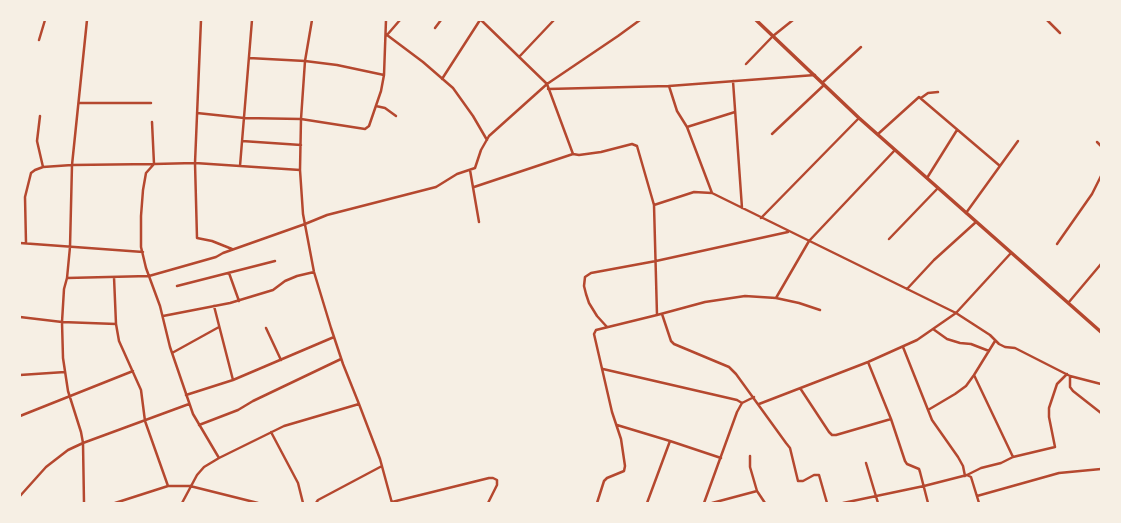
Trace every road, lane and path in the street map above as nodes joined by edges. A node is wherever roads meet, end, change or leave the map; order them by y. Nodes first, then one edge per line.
1 (46, 20) edge
2 (87, 20) edge
3 (201, 20) edge
4 (252, 20) edge
5 (312, 20) edge
6 (386, 20) edge
7 (400, 20) edge
8 (441, 20) edge
9 (480, 20) edge
10 (554, 20) edge
11 (640, 20) edge
12 (756, 20) edge
13 (793, 20) edge
14 (1047, 20) edge
15 (435, 28) dead end
16 (1060, 33) dead end
17 (387, 35) junction
18 (773, 36) junction
19 (39, 40) dead end
20 (861, 47) dead end
21 (519, 57) junction
22 (249, 58) junction
23 (306, 61) junction
24 (746, 64) dead end
25 (384, 75) junction
26 (815, 75) junction
27 (442, 79) junction
28 (733, 81) junction
29 (546, 84) junction
30 (823, 84) junction
31 (669, 86) junction
32 (548, 89) junction
33 (938, 92) dead end
34 (921, 98) junction
35 (79, 104) junction
36 (151, 104) dead end
37 (376, 106) junction
38 (735, 112) junction
39 (197, 113) junction
40 (40, 116) dead end
41 (396, 116) dead end
42 (244, 118) junction
43 (859, 118) junction
44 (301, 119) junction
45 (152, 122) dead end
46 (687, 127) junction
47 (957, 130) junction
48 (772, 134) dead end
49 (878, 134) junction
50 (487, 140) junction
51 (242, 141) junction
52 (1018, 142) dead end
53 (1097, 142) dead end
54 (301, 145) junction
55 (1101, 146) edge
56 (895, 150) junction
57 (573, 154) junction
58 (195, 163) junction
59 (154, 164) junction
60 (72, 165) junction
61 (240, 166) junction
62 (1000, 166) junction
63 (43, 167) junction
64 (300, 170) junction
65 (470, 170) junction
66 (1101, 176) edge
67 (927, 178) junction
68 (474, 187) junction
69 (938, 188) junction
70 (712, 193) junction
71 (654, 205) junction
72 (742, 208) junction
73 (966, 214) junction
74 (20, 218) edge
75 (761, 218) junction
76 (26, 219) junction
77 (479, 222) dead end
78 (976, 222) junction
79 (305, 224) junction
80 (789, 232) junction
81 (890, 239) dead end
82 (809, 242) junction
83 (20, 243) edge
84 (26, 244) junction
85 (1057, 244) dead end
86 (70, 247) junction
87 (233, 250) junction
88 (143, 252) junction
89 (1012, 252) junction
90 (275, 261) dead end
91 (656, 261) junction
92 (1101, 264) edge
93 (314, 272) junction
94 (229, 273) junction
95 (149, 276) junction
96 (114, 277) junction
97 (67, 278) junction
98 (177, 286) dead end
99 (907, 289) junction
100 (776, 298) junction
101 (239, 301) junction
102 (1069, 302) junction
103 (214, 306) junction
104 (820, 310) dead end
105 (956, 313) junction
106 (662, 314) junction
107 (658, 315) junction
108 (162, 316) junction
109 (20, 317) edge
110 (62, 322) junction
111 (116, 324) junction
112 (219, 327) junction
113 (607, 327) junction
114 (266, 328) dead end
115 (933, 329) junction
116 (1101, 332) edge
117 (334, 337) junction
118 (995, 341) junction
119 (903, 347) junction
120 (989, 351) junction
121 (172, 353) junction
122 (341, 359) junction
123 (281, 360) junction
124 (868, 362) junction
125 (603, 369) junction
126 (133, 371) junction
127 (65, 372) junction
128 (20, 374) edge
129 (1067, 374) junction
130 (974, 375) junction
131 (1070, 376) junction
132 (233, 380) junction
133 (1101, 384) edge
134 (800, 388) junction
135 (70, 395) junction
136 (186, 395) junction
137 (754, 397) junction
138 (742, 403) junction
139 (189, 404) junction
140 (360, 404) junction
141 (759, 404) junction
142 (928, 410) junction
143 (1101, 413) edge
144 (20, 416) edge
145 (891, 419) junction
146 (145, 421) junction
147 (199, 424) junction
148 (616, 425) junction
149 (271, 432) junction
150 (670, 441) junction
151 (83, 443) junction
152 (750, 456) dead end
153 (1013, 457) junction
154 (219, 458) junction
155 (721, 458) junction
156 (866, 463) dead end
157 (382, 466) junction
158 (1101, 469) edge
159 (966, 476) junction
160 (168, 486) junction
161 (190, 486) junction
162 (924, 486) junction
163 (757, 491) junction
164 (20, 496) edge
165 (876, 496) junction
166 (977, 496) junction
167 (250, 502) edge
168 (392, 502) edge
169 (84, 503) edge
170 (116, 503) edge
171 (182, 503) edge
172 (258, 503) edge
173 (303, 503) edge
174 (316, 503) edge
175 (488, 503) edge
176 (597, 503) edge
177 (647, 503) edge
178 (704, 503) edge
179 (712, 503) edge
180 (765, 503) edge
181 (827, 503) edge
182 (843, 503) edge
183 (878, 503) edge
184 (928, 503) edge
185 (979, 503) edge

1 - 19 street
2 - 35 street
3 - 39 street
4 - 22 street
5 - 23 street
6 - 17 street
7 - 17 street
8 - 15 street
9 - 21 street
9 - 27 street
10 - 21 street
11 - 29 street
12 - 18 main road
13 - 18 street
14 - 16 street
17 - 25 street
17 - 27 street
18 - 24 street
18 - 26 main road
20 - 30 street
21 - 29 street
22 - 23 street
22 - 42 street
23 - 25 street
23 - 44 street
25 - 37 street
26 - 28 street
26 - 30 main road
27 - 50 street
28 - 31 street
28 - 38 street
29 - 32 street
29 - 50 street
30 - 43 main road
30 - 48 street
31 - 32 street
31 - 46 street
32 - 57 street
33 - 34 street
34 - 47 street
34 - 49 street
35 - 36 street
35 - 60 street
37 - 41 street
37 - 44 street
38 - 46 street
38 - 72 street
39 - 42 street
39 - 58 street
40 - 63 street
42 - 44 street
42 - 51 street
43 - 49 main road
43 - 75 street
44 - 54 street
45 - 59 street
46 - 70 street
47 - 62 street
47 - 67 street
49 - 56 main road
50 - 65 street
51 - 54 street
51 - 61 street
52 - 62 street
53 - 55 street
54 - 64 street
56 - 67 main road
56 - 82 street
57 - 68 street
57 - 71 street
58 - 59 street
58 - 61 street
58 - 87 street
59 - 60 street
59 - 88 street
60 - 63 street
60 - 86 street
61 - 64 street
62 - 73 street
63 - 76 street
64 - 79 street
65 - 68 street
65 - 79 street
66 - 85 street
67 - 69 main road
68 - 77 street
69 - 73 main road
69 - 81 street
70 - 71 street
70 - 72 street
71 - 91 street
72 - 75 street
73 - 78 main road
74 - 76 street
75 - 80 street
76 - 84 street
78 - 89 main road
78 - 99 street
79 - 87 street
79 - 93 street
80 - 82 street
80 - 91 street
82 - 99 street
82 - 100 street
83 - 84 street
84 - 86 street
86 - 88 street
86 - 97 street
87 - 95 street
88 - 95 street
89 - 102 main road
89 - 105 street
90 - 94 street
91 - 107 street
91 - 113 street
92 - 102 street
93 - 101 street
93 - 117 street
94 - 98 street
94 - 101 street
95 - 96 street
95 - 108 street
96 - 97 street
96 - 111 street
97 - 110 street
99 - 105 street
100 - 104 street
100 - 106 street
101 - 103 street
102 - 116 main road
103 - 108 street
103 - 112 street
105 - 115 street
105 - 118 street
106 - 107 street
106 - 137 street
107 - 113 street
108 - 121 street
109 - 110 street
110 - 111 street
110 - 127 street
111 - 126 street
112 - 121 street
112 - 132 street
113 - 125 street
114 - 123 street
115 - 119 street
115 - 120 street
117 - 122 street
117 - 123 street
118 - 120 street
118 - 129 street
119 - 124 street
119 - 142 street
120 - 130 street
121 - 136 street
122 - 140 street
122 - 147 street
123 - 132 street
124 - 134 street
124 - 145 street
125 - 138 street
125 - 148 street
126 - 135 street
126 - 146 street
127 - 128 street
127 - 135 street
129 - 131 street
129 - 153 street
130 - 142 street
130 - 153 street
131 - 133 street
131 - 143 street
132 - 136 street
134 - 141 street
134 - 145 street
135 - 144 street
135 - 151 street
136 - 139 street
137 - 138 street
137 - 141 street
138 - 155 street
139 - 146 street
139 - 147 street
140 - 149 street
140 - 157 street
141 - 181 street
142 - 159 street
145 - 162 street
146 - 151 street
146 - 160 street
147 - 154 street
148 - 150 street
148 - 176 street
149 - 154 street
149 - 173 street
150 - 155 street
150 - 177 street
151 - 164 street
151 - 169 street
152 - 163 street
153 - 159 street
154 - 161 street
155 - 178 street
156 - 165 street
157 - 168 street
157 - 174 street
158 - 166 street
159 - 162 street
159 - 166 street
160 - 161 street
160 - 170 street
161 - 167 street
161 - 171 street
162 - 165 street
162 - 184 street
163 - 179 street
163 - 180 street
165 - 182 street
165 - 183 street
166 - 185 street
167 - 172 street
168 - 175 street

